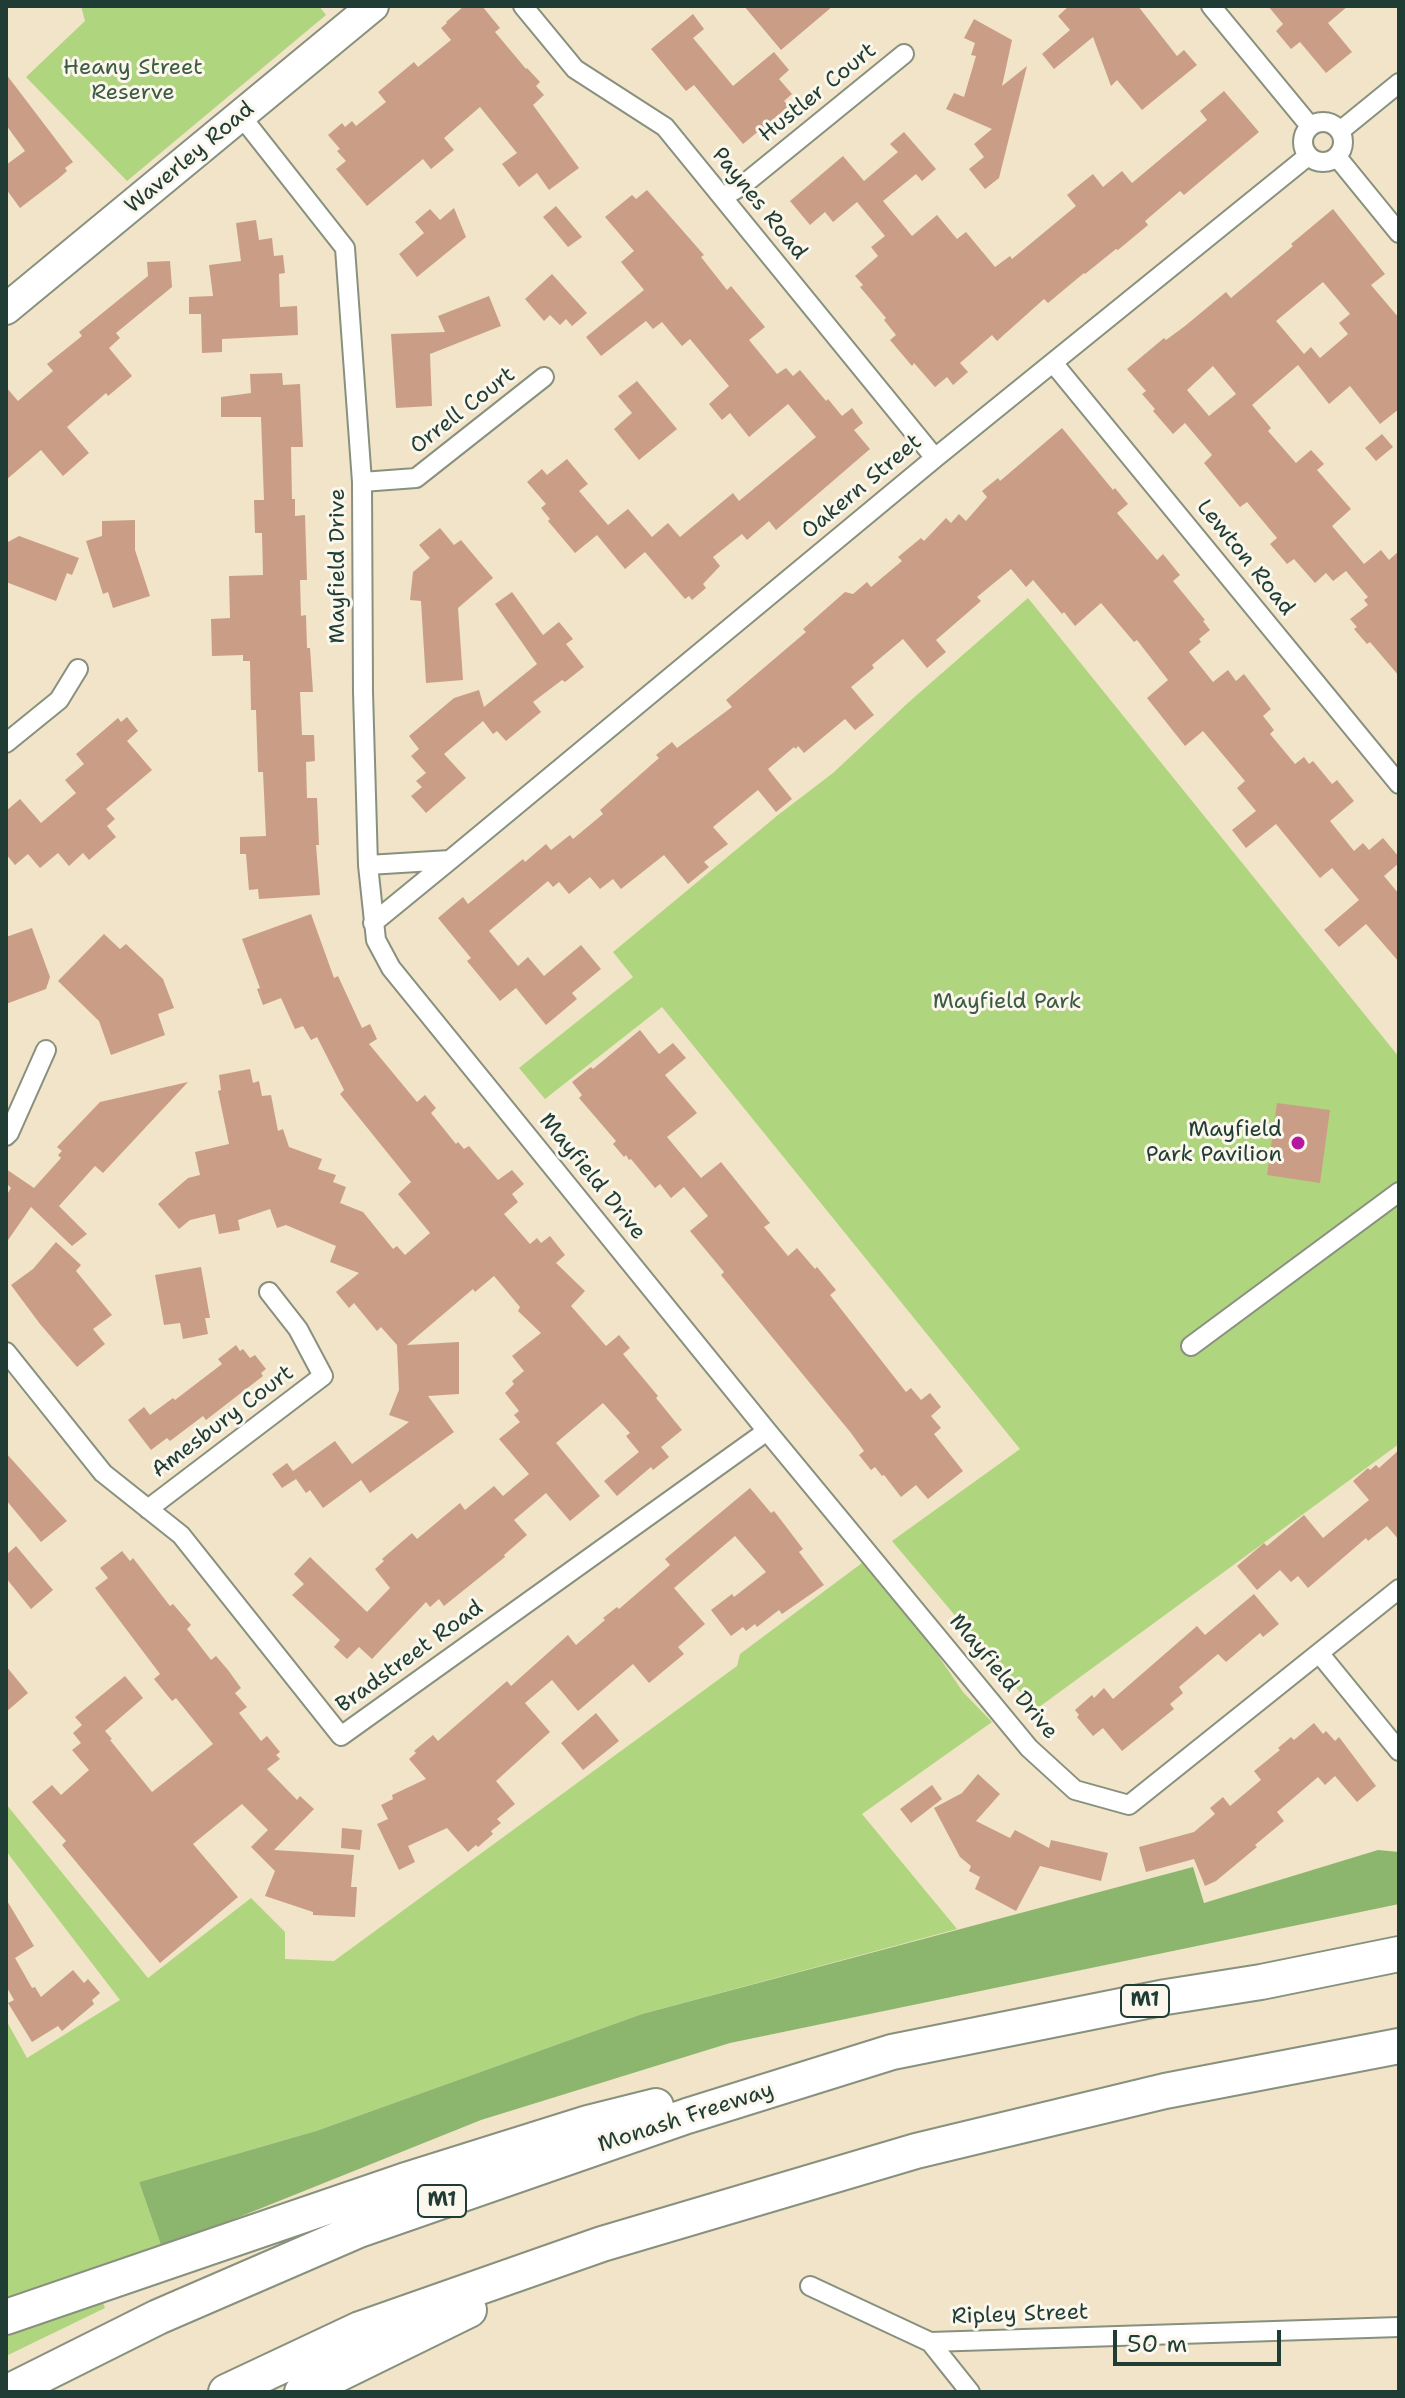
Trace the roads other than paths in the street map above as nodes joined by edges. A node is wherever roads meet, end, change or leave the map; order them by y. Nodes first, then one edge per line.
1 (373, 6) edge
2 (523, 6) edge
3 (1211, 6) edge
4 (904, 54) dead end
5 (1399, 83) edge
6 (241, 116) junction
7 (1310, 126) junction
8 (1340, 131) junction
9 (1308, 156) junction
10 (1337, 157) junction
11 (723, 197) junction
12 (1399, 233) edge
13 (6, 309) edge
14 (1054, 364) junction
15 (544, 377) dead end
16 (935, 458) junction
17 (362, 482) junction
18 (78, 669) dead end
19 (6, 743) edge
20 (1399, 784) edge
21 (450, 860) junction
22 (368, 865) junction
23 (373, 923) junction
24 (46, 1050) dead end
25 (6, 1136) edge
26 (1399, 1192) edge
27 (269, 1292) dead end
28 (1191, 1346) dead end
29 (6, 1352) edge
30 (767, 1431) junction
31 (148, 1509) junction
32 (1399, 1589) edge
33 (1319, 1653) junction
34 (1399, 1751) edge
35 (1399, 1954) edge
36 (1399, 2046) edge
37 (892, 2052) junction
38 (602, 2244) junction
39 (810, 2286) dead end
40 (6, 2317) edge
41 (1399, 2327) edge
42 (930, 2342) junction
43 (8, 2392) edge
44 (226, 2392) edge
45 (302, 2392) edge
46 (970, 2392) edge

1 - 6 main road, Waverley Road
2 - 11 street, Paynes Road
3 - 7 street
4 - 11 street, Hustler Court
5 - 8 street
6 - 13 main road, Waverley Road
6 - 17 street, Mayfield Drive
7 - 8 street
7 - 9 street
8 - 10 street
9 - 10 street
9 - 14 street, Oakern Street
10 - 12 street
11 - 16 street, Paynes Road
14 - 16 street, Oakern Street
14 - 20 street, Lewton Road
15 - 17 street, Orrell Court
16 - 21 street, Oakern Street
17 - 22 street, Mayfield Drive
18 - 19 street
21 - 22 street
21 - 23 street, Oakern Street
22 - 23 street, Mayfield Drive
23 - 30 street, Mayfield Drive
24 - 25 street
26 - 28 street
27 - 31 street, Amesbury Court
29 - 31 street, Bradstreet Road
30 - 31 street, Bradstreet Road
30 - 33 street, Mayfield Drive
32 - 33 street, Mayfield Drive
33 - 34 street
35 - 37 highway, Monash Freeway / M1
36 - 38 highway
37 - 40 highway
37 - 43 highway, Monash Freeway / M1
38 - 44 highway
38 - 45 highway
39 - 42 street
41 - 42 street, Ripley Street
42 - 46 street

